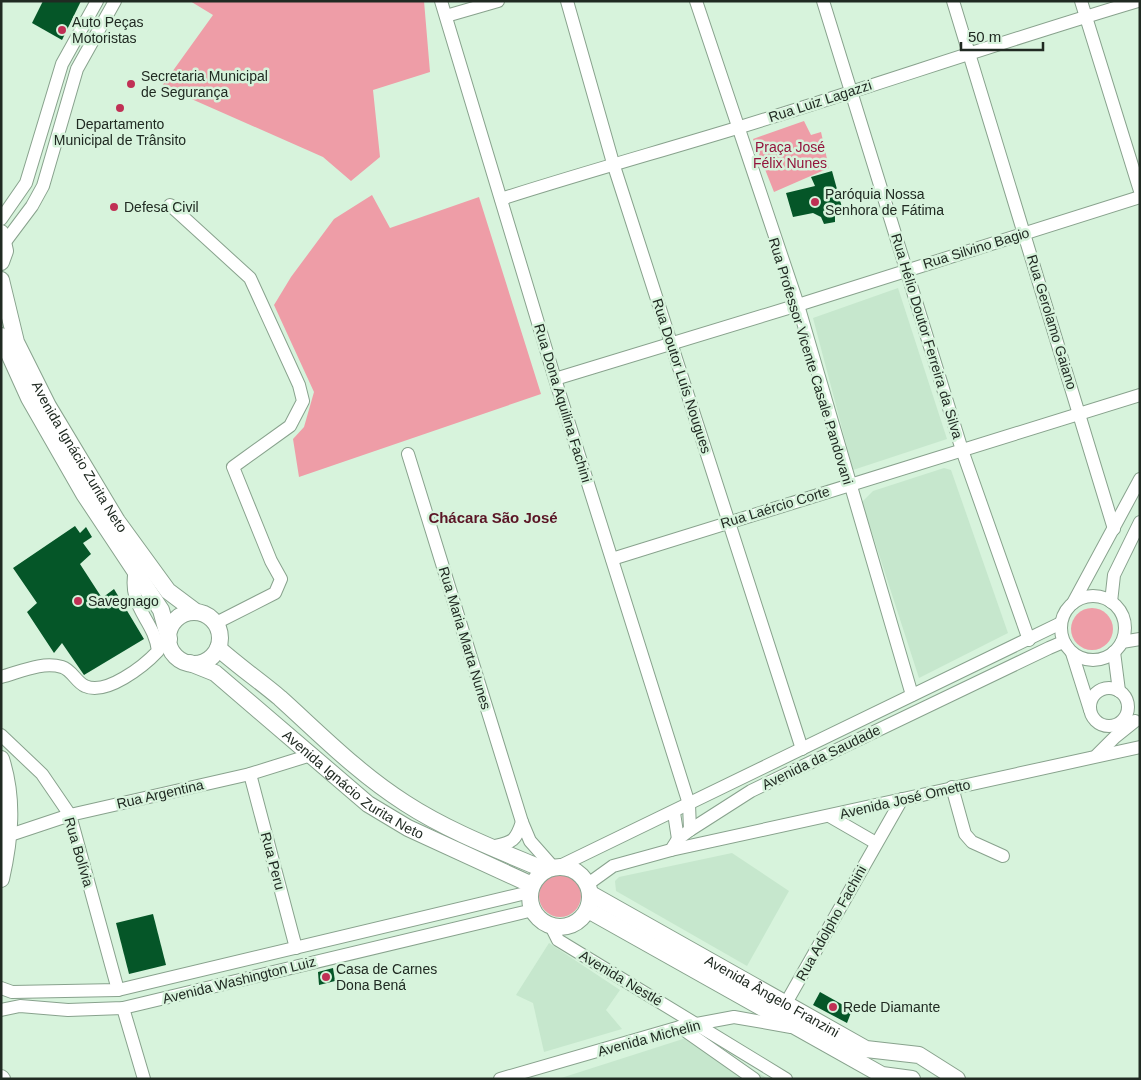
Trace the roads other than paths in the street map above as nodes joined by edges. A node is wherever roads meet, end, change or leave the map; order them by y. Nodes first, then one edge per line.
1 (97, 1) edge
2 (115, 1) edge
3 (441, 1) edge
4 (498, 1) edge
5 (568, 1) edge
6 (696, 1) edge
7 (823, 1) edge
8 (953, 1) edge
9 (1081, 1) edge
10 (1138, 1) edge
11 (446, 16) junction
12 (1085, 17) junction
13 (969, 53) junction
14 (62, 64) junction
15 (77, 69) junction
16 (850, 90) junction
17 (737, 128) junction
18 (613, 163) junction
19 (1140, 191) edge
20 (1140, 197) edge
21 (501, 199) junction
22 (170, 205) dead end
23 (1, 219) edge
24 (1024, 233) junction
25 (3, 237) edge
26 (1, 262) edge
27 (906, 270) junction
28 (1, 280) edge
29 (798, 305) junction
30 (1, 336) edge
31 (671, 342) junction
32 (555, 379) junction
33 (1140, 395) edge
34 (1080, 413) junction
35 (962, 450) junction
36 (408, 454) dead end
37 (1140, 480) edge
38 (849, 484) junction
39 (729, 522) junction
40 (1140, 522) edge
41 (1114, 529) junction
42 (612, 559) junction
43 (135, 569) junction
44 (1111, 602) junction
45 (1073, 603) junction
46 (196, 612) junction
47 (216, 623) junction
48 (1061, 623) junction
49 (169, 639) junction
50 (1140, 639) edge
51 (1029, 640) junction
52 (1118, 647) junction
53 (218, 648) junction
54 (1068, 648) junction
55 (190, 663) junction
56 (1, 677) edge
57 (1118, 691) junction
58 (912, 695) junction
59 (1128, 708) junction
60 (1093, 716) junction
61 (1138, 723) edge
62 (1, 735) edge
63 (1115, 737) junction
64 (1140, 747) edge
65 (802, 748) junction
66 (1121, 751) junction
67 (311, 755) junction
68 (1097, 755) junction
69 (1, 760) edge
70 (250, 774) junction
71 (952, 787) junction
72 (902, 799) junction
73 (689, 804) junction
74 (674, 813) junction
75 (70, 814) junction
76 (831, 817) junction
77 (522, 822) junction
78 (690, 830) junction
79 (10, 835) junction
80 (876, 843) junction
81 (674, 845) junction
82 (491, 847) junction
83 (1002, 856) dead end
84 (553, 868) junction
85 (1, 879) edge
86 (531, 889) junction
87 (589, 896) junction
88 (533, 910) junction
89 (551, 926) junction
90 (296, 948) junction
91 (1, 988) edge
92 (118, 990) junction
93 (786, 1003) junction
94 (123, 1008) junction
95 (1, 1010) edge
96 (698, 1024) junction
97 (680, 1027) junction
98 (799, 1029) junction
99 (919, 1055) junction
100 (539, 1074) edge
101 (144, 1079) edge
102 (500, 1079) edge
103 (754, 1079) edge
104 (786, 1079) edge
105 (913, 1079) edge
106 (957, 1079) edge

1 - 14 street
2 - 15 street
3 - 11 street, Rua Dona Aquilina Fachini
4 - 11 street
5 - 18 street, Rua Doutor Luís Nougues
6 - 17 street, Rua Professor Vicente Casale Pandovani
7 - 16 street, Rua Hélio Doutor Ferreira da Silva
8 - 13 street, Rua Gerolamo Gaiano
9 - 12 street
10 - 12 street, Rua Luiz Lagazzi
11 - 21 street, Rua Dona Aquilina Fachini
12 - 13 street, Rua Luiz Lagazzi
12 - 19 street
13 - 16 street, Rua Luiz Lagazzi
13 - 24 street, Rua Gerolamo Gaiano
14 - 15 street
14 - 23 street
15 - 25 street
16 - 17 street, Rua Luiz Lagazzi
16 - 27 street, Rua Hélio Doutor Ferreira da Silva
17 - 18 street, Rua Luiz Lagazzi
17 - 29 street, Rua Professor Vicente Casale Pandovani
18 - 21 street, Rua Luiz Lagazzi
18 - 31 street, Rua Doutor Luís Nougues
20 - 24 street, Rua Silvino Bagio
21 - 32 street, Rua Dona Aquilina Fachini
22 - 47 street
24 - 27 street, Rua Silvino Bagio
24 - 34 street, Rua Gerolamo Gaiano
25 - 26 main road
27 - 29 street, Rua Silvino Bagio
27 - 35 street, Rua Hélio Doutor Ferreira da Silva
28 - 46 main road, Avenida Ignácio Zurita Neto
29 - 31 street, Rua Silvino Bagio
29 - 38 street, Rua Professor Vicente Casale Pandovani
30 - 43 main road, Avenida Ignácio Zurita Neto
31 - 32 street, Rua Silvino Bagio
31 - 39 street, Rua Doutor Luís Nougues
32 - 42 street, Rua Dona Aquilina Fachini
33 - 34 street, Rua Laércio Corte
34 - 35 street, Rua Laércio Corte
34 - 41 street, Rua Gerolamo Gaiano
35 - 38 street, Rua Laércio Corte
35 - 51 street, Rua Hélio Doutor Ferreira da Silva
36 - 77 street, Rua Maria Marta Nunes
37 - 41 street
38 - 39 street, Rua Laércio Corte
38 - 58 street, Rua Professor Vicente Casale Pandovani
39 - 42 street, Rua Laércio Corte
39 - 65 street, Rua Doutor Luís Nougues
40 - 44 street
41 - 45 street
42 - 73 street, Rua Dona Aquilina Fachini
43 - 49 main road, Avenida Ignácio Zurita Neto
43 - 56 street
44 - 45 street
44 - 52 street
45 - 48 street
46 - 47 main road
46 - 49 main road
47 - 53 main road
48 - 51 street, Avenida da Saudade
48 - 54 street
49 - 55 main road
50 - 52 street
51 - 58 street, Avenida da Saudade
52 - 54 street
52 - 57 street
53 - 55 main road
53 - 82 main road, Avenida Ignácio Zurita Neto
54 - 60 street
54 - 78 street, Avenida da Saudade
55 - 67 main road, Avenida Ignácio Zurita Neto
57 - 59 street
57 - 60 street
58 - 65 street, Avenida da Saudade
59 - 60 street
59 - 61 street
60 - 63 street
61 - 63 street
62 - 75 street, Rua Bolívia
63 - 66 street
63 - 68 street
64 - 66 street, Avenida José Ometto
65 - 73 street, Avenida da Saudade
66 - 68 street, Avenida José Ometto
67 - 70 street, Rua Argentina
67 - 86 main road, Avenida Ignácio Zurita Neto
68 - 71 street, Avenida José Ometto
69 - 79 main road
70 - 75 street, Rua Argentina
70 - 90 street, Rua Peru
71 - 72 street, Avenida José Ometto
71 - 83 street
72 - 76 street, Avenida José Ometto
72 - 80 street, Rua Adolpho Fachini
73 - 74 street, Avenida da Saudade
73 - 78 street, Rua Dona Aquilina Fachini
74 - 81 street
74 - 84 street, Avenida da Saudade
75 - 79 street, Rua Argentina
75 - 92 street, Rua Bolívia
76 - 80 street
76 - 81 street, Avenida José Ometto
77 - 82 street
77 - 84 street, Rua Maria Marta Nunes
78 - 81 street, Avenida da Saudade
79 - 85 main road
80 - 93 street, Rua Adolpho Fachini
81 - 87 street, Avenida da Saudade
82 - 84 main road, Avenida Ignácio Zurita Neto
84 - 86 main road
84 - 87 main road
86 - 88 main road
86 - 90 street, Avenida Washington Luiz
87 - 89 main road
87 - 93 main road, Avenida Ângelo Franzini
87 - 98 main road, Avenida Ângelo Franzini
88 - 89 main road
88 - 94 street, Avenida Washington Luiz
89 - 96 street, Avenida Nestlé
90 - 92 street, Avenida Washington Luiz
91 - 92 street, Avenida Washington Luiz
93 - 99 main road, Avenida Ângelo Franzini
94 - 95 street, Avenida Washington Luiz
94 - 101 street
96 - 97 street, Avenida Michelin
96 - 98 street, Avenida Michelin
96 - 104 street, Avenida Nestlé
97 - 100 street, Avenida Michelin
97 - 103 street
98 - 105 main road, Avenida Ângelo Franzini
99 - 105 main road
99 - 106 main road, Avenida Ângelo Franzini
100 - 102 street, Avenida Michelin

